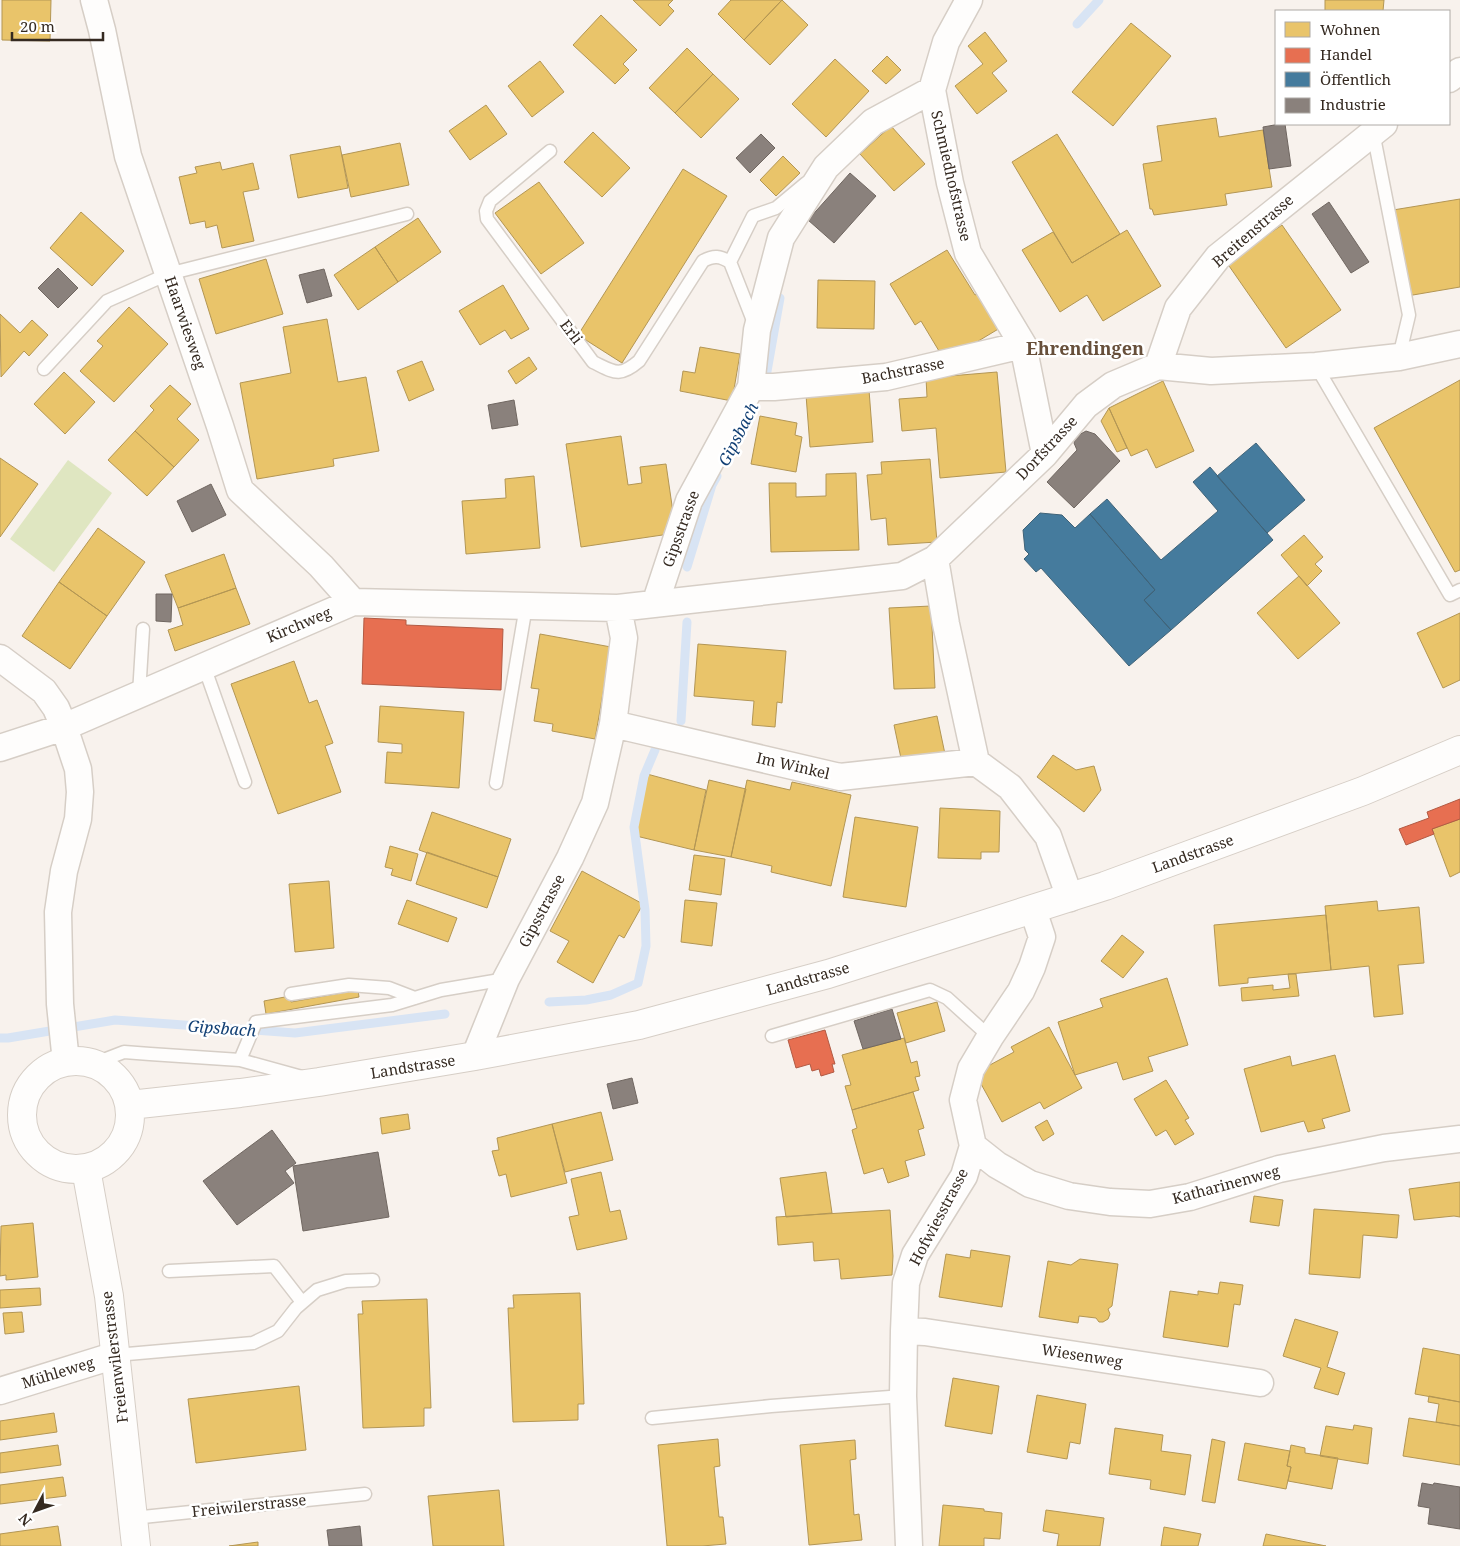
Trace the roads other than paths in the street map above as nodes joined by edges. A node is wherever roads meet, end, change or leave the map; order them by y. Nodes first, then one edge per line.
1 (94, 0) edge
2 (969, 0) edge
3 (932, 90) junction
4 (1379, 128) edge
5 (550, 151) dead end
6 (826, 166) junction
7 (407, 214) dead end
8 (730, 262) junction
9 (168, 274) junction
10 (757, 330) junction
11 (1460, 344) edge
12 (1023, 345) junction
13 (1399, 357) junction
14 (1158, 366) junction
15 (1316, 366) junction
16 (44, 369) dead end
17 (762, 387) junction
18 (1045, 454) junction
19 (936, 559) junction
20 (1460, 590) edge
21 (353, 602) junction
22 (655, 604) junction
23 (526, 606) junction
24 (618, 608) junction
25 (144, 629) dead end
26 (0, 658) edge
27 (204, 666) junction
28 (139, 694) junction
29 (612, 724) junction
30 (64, 726) junction
31 (0, 748) edge
32 (1460, 750) edge
33 (976, 762) junction
34 (245, 782) dead end
35 (496, 783) dead end
36 (1070, 898) junction
37 (1033, 910) junction
38 (506, 979) junction
39 (291, 994) dead end
40 (416, 998) junction
41 (772, 1036) dead end
42 (990, 1037) junction
43 (75, 1056) junction
44 (475, 1056) junction
45 (240, 1060) junction
46 (319, 1082) junction
47 (130, 1105) junction
48 (11, 1118) edge
49 (1460, 1139) edge
50 (973, 1146) junction
51 (86, 1169) junction
52 (169, 1270) dead end
53 (373, 1280) dead end
54 (302, 1302) junction
55 (904, 1331) junction
56 (116, 1355) junction
57 (1260, 1383) dead end
58 (0, 1391) edge
59 (903, 1396) junction
60 (652, 1418) dead end
61 (365, 1494) dead end
62 (133, 1518) junction
63 (136, 1546) edge
64 (909, 1546) edge

1 - 9 street, Haarwiesweg
2 - 3 street
3 - 6 street, Gipsstrasse
3 - 12 street, Schmiedhofstrasse
4 - 13 lane
4 - 14 street, Breitenstrasse
5 - 8 lane, Erli
6 - 8 lane
6 - 10 street, Gipsstrasse
7 - 9 lane
8 - 10 lane
9 - 16 lane
9 - 21 street, Haarwiesweg
10 - 17 street, Gipsstrasse
11 - 13 street, Dorfstrasse
12 - 17 street, Bachstrasse
12 - 18 street, Schmiedhofstrasse
13 - 15 street, Dorfstrasse
14 - 15 street, Dorfstrasse
14 - 18 street, Dorfstrasse
15 - 20 lane
17 - 22 street, Gipsstrasse
18 - 19 street, Dorfstrasse
19 - 22 street, Dorfstrasse
19 - 33 street
21 - 23 street, Kirchweg
21 - 27 street, Kirchweg
22 - 24 street
23 - 24 street, Kirchweg
23 - 35 lane
24 - 29 street, Gipsstrasse
25 - 28 lane
26 - 30 street
27 - 28 street, Kirchweg
27 - 34 lane
28 - 30 street, Kirchweg
29 - 33 street, Im Winkel
29 - 38 street, Gipsstrasse
30 - 31 street, Kirchweg
30 - 43 street
32 - 36 main road, Landstrasse
33 - 36 street
36 - 37 main road, Landstrasse
37 - 42 street, Hofwiesstrasse
37 - 44 main road, Landstrasse
38 - 40 lane
38 - 44 street, Gipsstrasse
39 - 40 lane
40 - 45 lane
41 - 42 lane
42 - 50 street, Hofwiesstrasse
43 - 45 lane
43 - 47 main road
43 - 48 main road
44 - 46 main road, Landstrasse
45 - 46 lane
46 - 47 main road, Landstrasse
47 - 51 main road
48 - 51 main road
49 - 50 street, Katharinenweg
50 - 55 street, Hofwiesstrasse
51 - 56 main road, Freienwilerstrasse
52 - 54 lane
53 - 54 lane
54 - 56 lane
55 - 57 street, Wiesenweg
55 - 59 street, Hofwiesstrasse
56 - 58 street, Mühleweg
56 - 62 main road, Freienwilerstrasse
59 - 60 lane
59 - 64 street, Hofwiesstrasse
61 - 62 lane, Freiwilerstrasse
62 - 63 main road, Freienwilerstrasse

